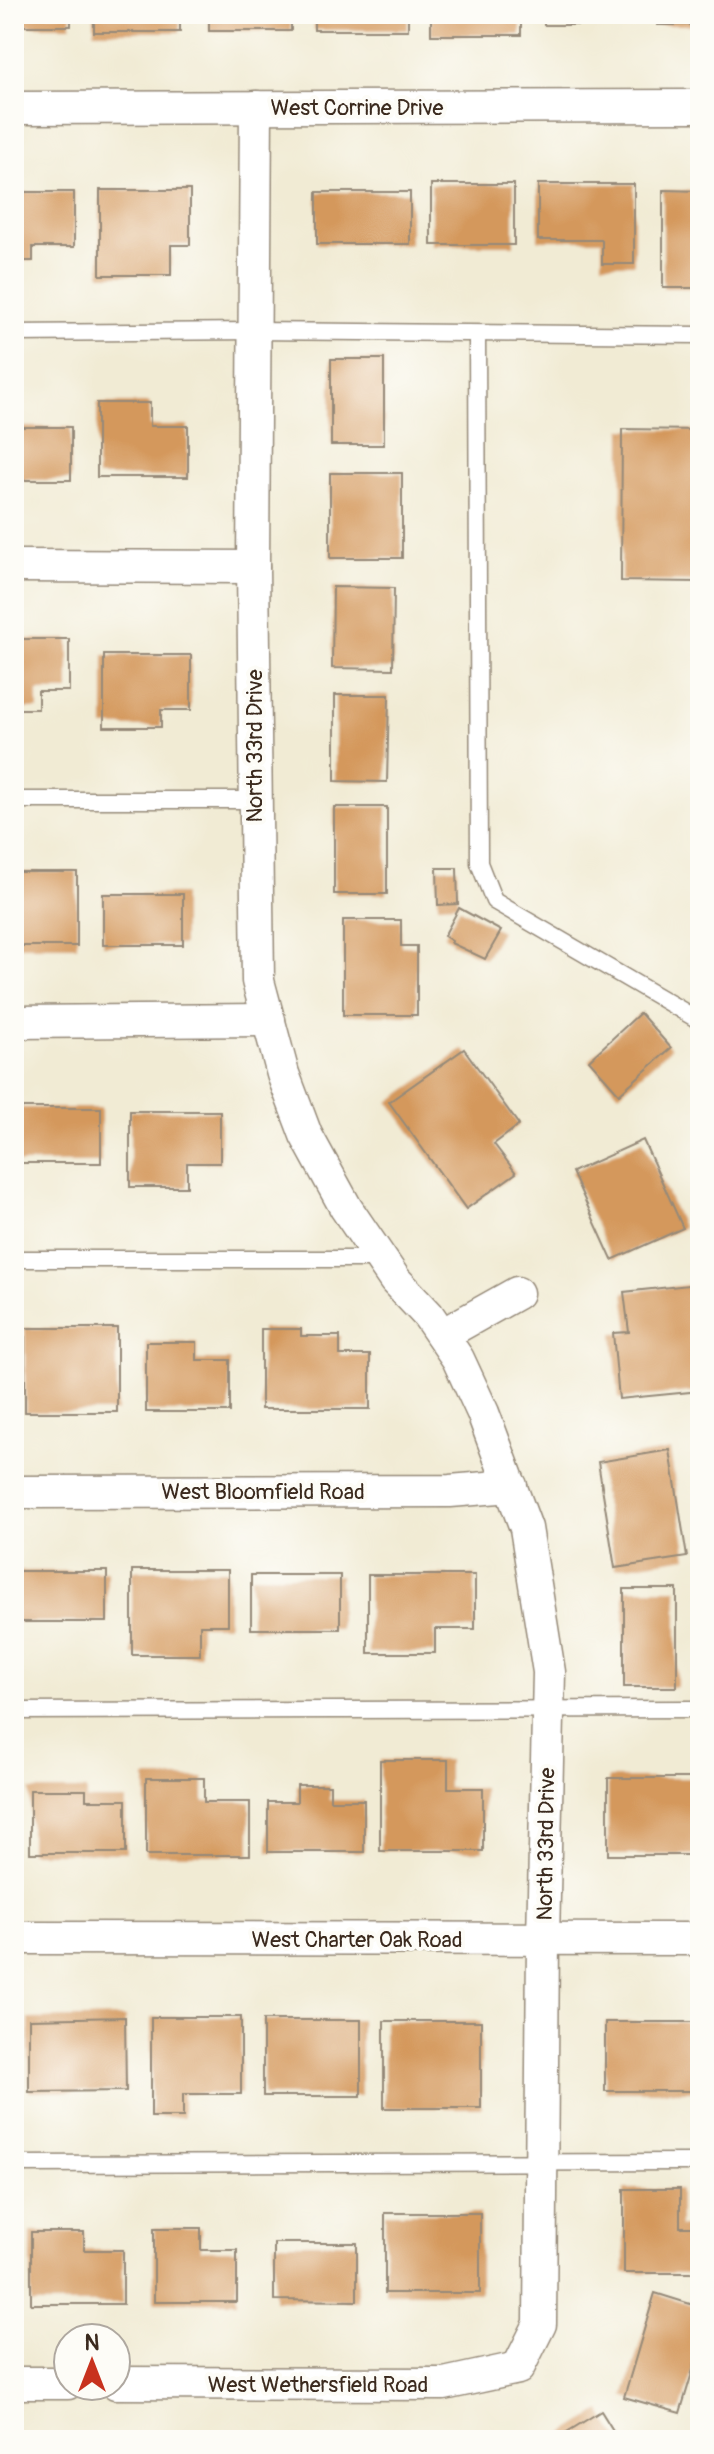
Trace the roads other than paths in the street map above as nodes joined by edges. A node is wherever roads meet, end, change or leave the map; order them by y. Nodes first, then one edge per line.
1 (700, 106) edge
2 (256, 107) junction
3 (14, 108) edge
4 (254, 331) junction
5 (14, 333) edge
6 (477, 334) junction
7 (700, 335) edge
8 (14, 566) edge
9 (253, 567) junction
10 (14, 800) edge
11 (254, 800) junction
12 (269, 1020) junction
13 (700, 1021) edge
14 (14, 1022) edge
15 (14, 1259) edge
16 (381, 1259) junction
17 (517, 1293) dead end
18 (442, 1335) junction
19 (511, 1486) junction
20 (14, 1492) edge
21 (700, 1709) edge
22 (548, 1710) junction
23 (14, 1711) edge
24 (14, 1938) edge
25 (543, 1939) junction
26 (700, 1939) edge
27 (700, 2162) edge
28 (14, 2164) edge
29 (541, 2164) junction
30 (518, 2368) joint
31 (14, 2383) edge
32 (52, 2383) edge
33 (132, 2383) edge

1 - 2 street, West Corrine Drive
2 - 3 street, West Corrine Drive
2 - 4 street, North 33rd Drive
4 - 5 lane
4 - 6 lane
4 - 9 street, North 33rd Drive
6 - 7 lane
6 - 13 lane
8 - 9 street
9 - 11 street, North 33rd Drive
10 - 11 lane
11 - 12 street, North 33rd Drive
12 - 14 street
12 - 16 street, North 33rd Drive
15 - 16 lane
16 - 18 street, North 33rd Drive
17 - 18 street
18 - 19 street, North 33rd Drive
19 - 20 street, West Bloomfield Road
19 - 22 street, North 33rd Drive
21 - 22 lane
22 - 23 lane
22 - 25 street, North 33rd Drive
24 - 25 street, West Charter Oak Road
25 - 26 street, West Charter Oak Road
25 - 29 street, North 33rd Drive
27 - 29 lane
28 - 29 lane
29 - 30 street, North 33rd Drive
30 - 33 street, West Wethersfield Road
31 - 32 street

